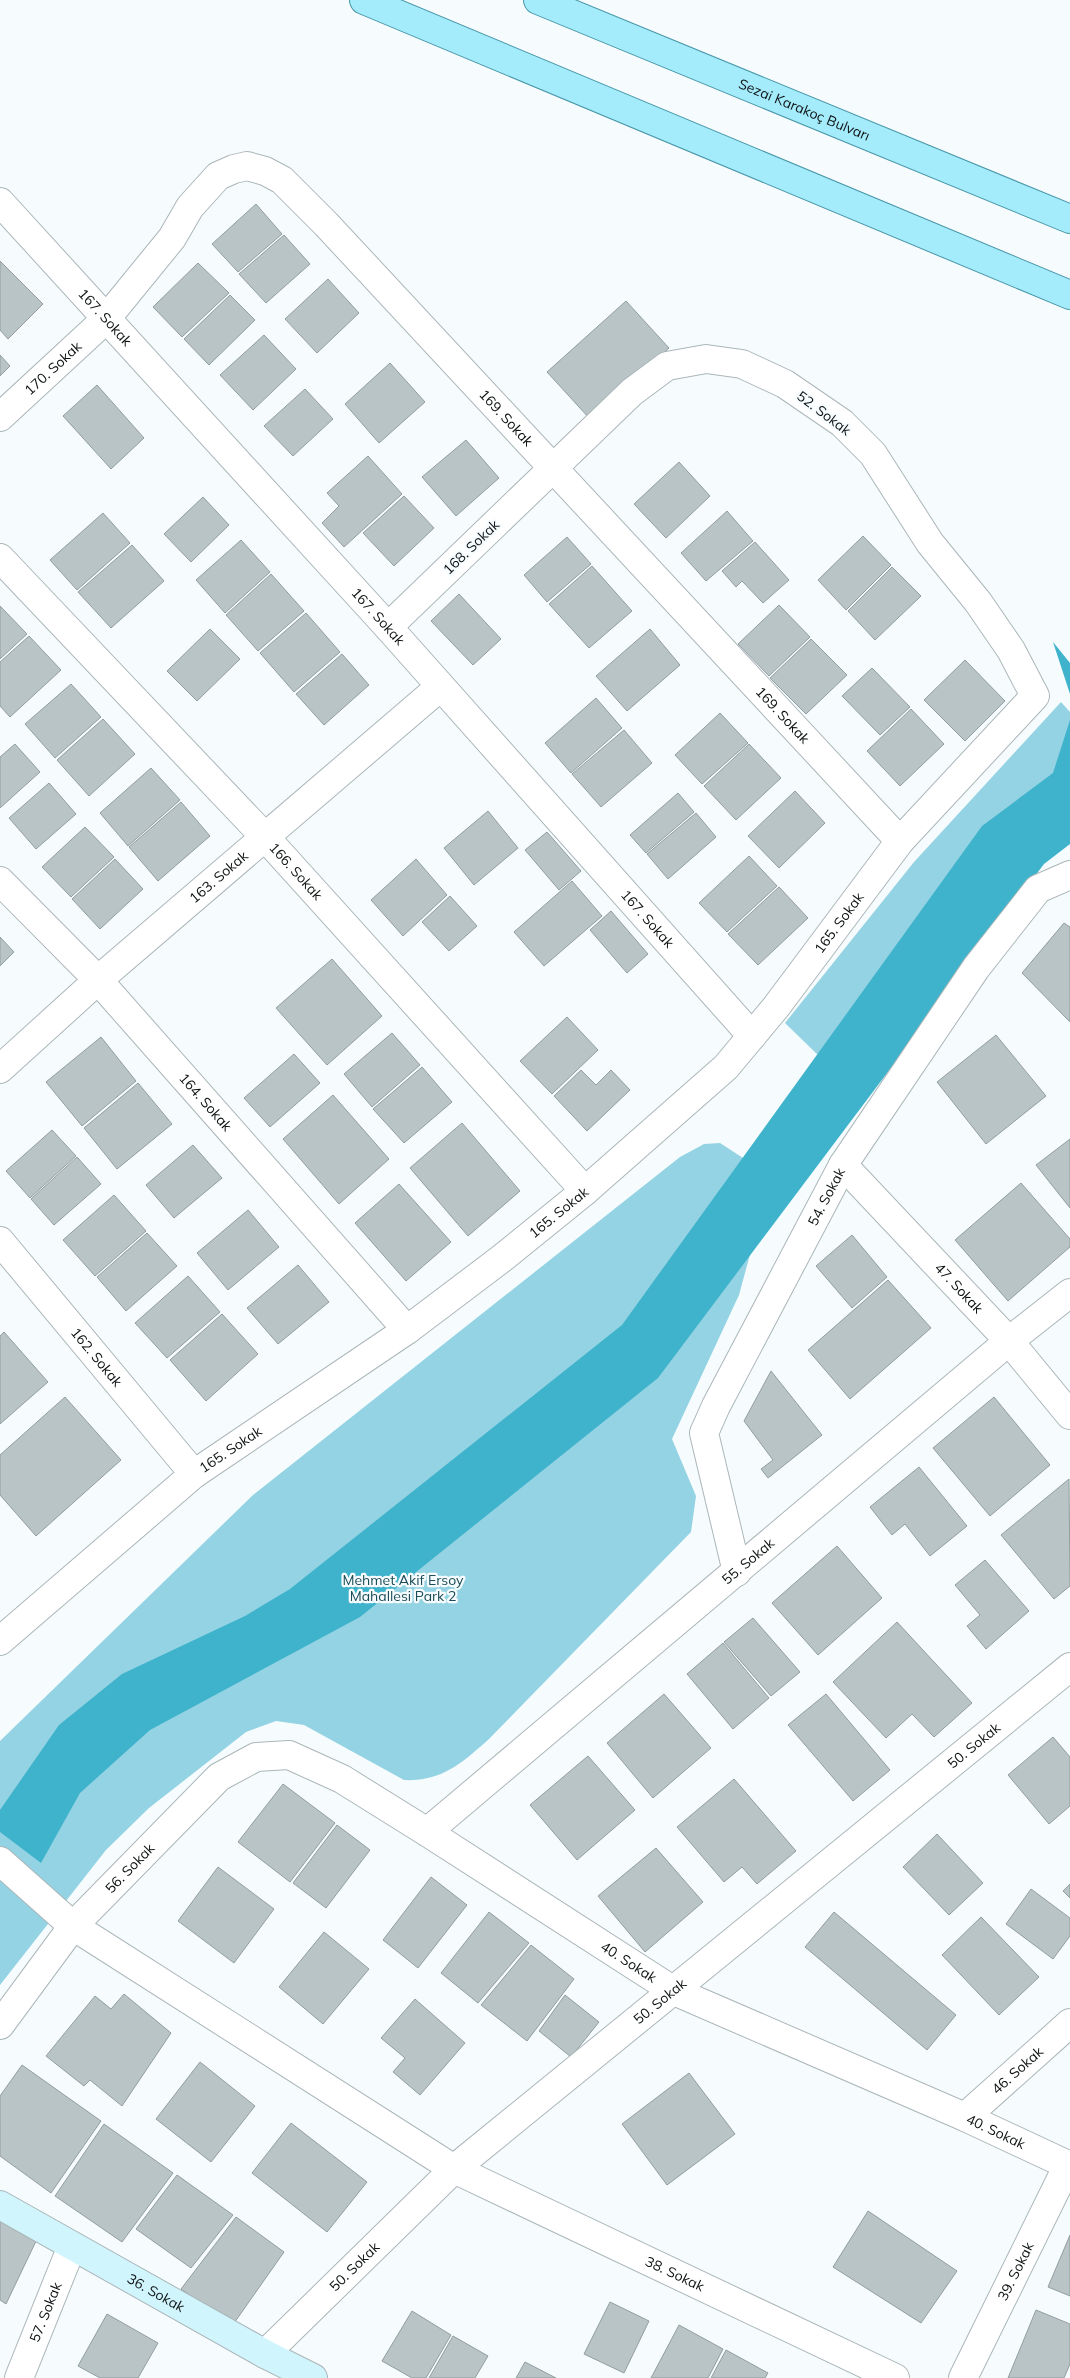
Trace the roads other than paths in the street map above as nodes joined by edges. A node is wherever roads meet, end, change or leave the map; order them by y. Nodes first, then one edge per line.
1 (364, 0) edge
2 (538, 0) edge
3 (0, 202) edge
4 (1070, 219) edge
5 (1070, 295) edge
6 (106, 319) junction
7 (0, 418) edge
8 (554, 468) junction
9 (0, 558) edge
10 (388, 627) junction
11 (440, 687) junction
12 (1035, 696) joint
13 (265, 836) junction
14 (900, 841) junction
15 (1070, 875) edge
16 (0, 881) edge
17 (98, 980) junction
18 (752, 1036) junction
19 (0, 1069) edge
20 (844, 1165) junction
21 (585, 1191) junction
22 (0, 1241) edge
23 (1070, 1293) edge
24 (406, 1330) junction
25 (1009, 1341) junction
26 (1070, 1415) edge
27 (194, 1474) junction
28 (737, 1572) junction
29 (0, 1641) edge
30 (1070, 1667) edge
31 (289, 1755) joint
32 (427, 1832) junction
33 (0, 1862) edge
34 (73, 1926) junction
35 (674, 1991) junction
36 (1070, 2022) edge
37 (0, 2025) edge
38 (964, 2117) junction
39 (1069, 2165) edge
40 (454, 2169) junction
41 (0, 2205) edge
42 (72, 2246) junction
43 (265, 2354) junction
44 (18, 2378) edge
45 (313, 2378) edge
46 (895, 2378) edge
47 (963, 2378) edge

1 - 5 main road
2 - 4 main road, Sezai Karakoç Bulvarı
3 - 6 street, 167. Sokak
6 - 7 street, 170. Sokak
6 - 8 street, 169. Sokak
6 - 10 street, 167. Sokak
8 - 10 street, 168. Sokak
8 - 12 street, 52. Sokak
8 - 14 street, 169. Sokak
9 - 13 street, 166. Sokak
10 - 11 street, 167. Sokak
11 - 13 street, 163. Sokak
11 - 18 street, 167. Sokak
12 - 14 street, 165. Sokak
13 - 17 street, 163. Sokak
13 - 21 street, 166. Sokak
14 - 18 street, 165. Sokak
15 - 20 street, 54. Sokak
16 - 17 street, 164. Sokak
17 - 19 street, 163. Sokak
17 - 24 street, 164. Sokak
18 - 21 street, 165. Sokak
20 - 25 street, 47. Sokak
20 - 28 street, 54. Sokak
21 - 24 street, 165. Sokak
22 - 27 street, 162. Sokak
23 - 25 street, 55. Sokak
24 - 27 street, 165. Sokak
25 - 26 street, 47. Sokak
25 - 28 street, 55. Sokak
27 - 29 street, 165. Sokak
28 - 32 street, 55. Sokak
30 - 35 street, 50. Sokak
31 - 32 street, 40. Sokak
31 - 34 street, 56. Sokak
32 - 35 street, 40. Sokak
33 - 34 street, 38. Sokak
34 - 37 street, 56. Sokak
34 - 40 street, 38. Sokak
35 - 38 street, 40. Sokak
35 - 40 street, 50. Sokak
36 - 38 street, 46. Sokak
38 - 39 street, 40. Sokak
39 - 47 street, 39. Sokak
40 - 43 street, 50. Sokak
40 - 46 street, 38. Sokak
41 - 42 main road, 36. Sokak
42 - 43 main road, 36. Sokak
42 - 44 street, 57. Sokak
43 - 45 main road, 36. Sokak

